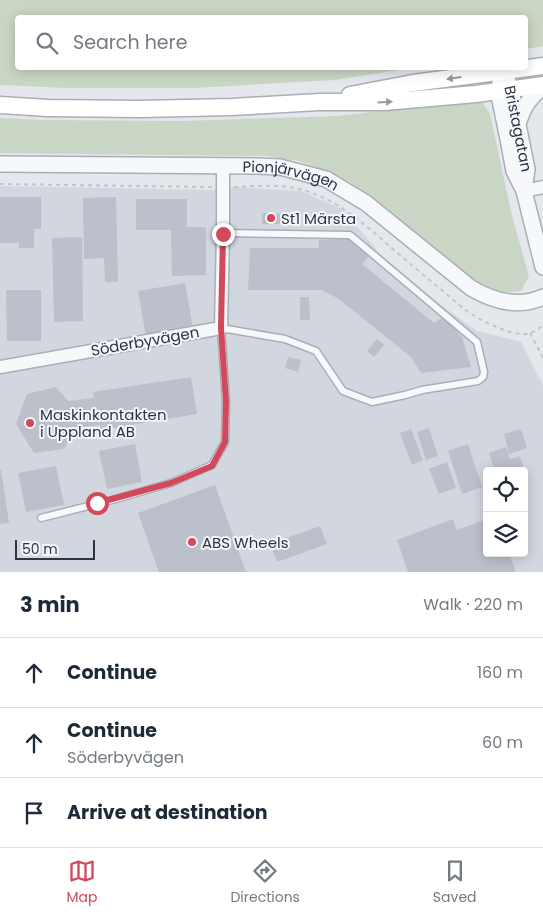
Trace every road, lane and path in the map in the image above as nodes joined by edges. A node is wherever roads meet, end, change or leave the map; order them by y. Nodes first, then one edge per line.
1 (543, 66) edge
2 (528, 68) edge
3 (511, 70) edge
4 (503, 71) junction
5 (543, 86) edge
6 (505, 90) junction
7 (319, 102) junction
8 (0, 105) edge
9 (518, 124) junction
10 (0, 164) edge
11 (223, 166) junction
12 (0, 184) edge
13 (222, 187) junction
14 (543, 187) edge
15 (524, 191) junction
16 (223, 234) junction
17 (543, 267) edge
18 (543, 297) edge
19 (543, 326) edge
20 (221, 328) junction
21 (530, 333) junction
22 (543, 358) edge
23 (0, 367) edge
24 (41, 518) dead end

1 - 2 main road
3 - 4 main road
4 - 6 street, Bristagatan
4 -> 7 main road
5 - 6 main road
5 - 9 street
7 -> 6 main road
6 - 9 street, Bristagatan
6 - 15 street, Bristagatan
7 - 8 main road
9 - 15 street, Bristagatan
10 - 11 street, Pionjärvägen
11 - 13 street, Söderbyvägen
11 - 18 street, Pionjärvägen
12 - 13 path
13 - 16 street, Söderbyvägen
13 - 21 path
14 - 15 street
15 - 17 street, Bristagatan
16 - 20 street, Söderbyvägen
16 - 20 lane
19 - 21 path
20 - 23 street, Söderbyvägen
20 - 24 lane
21 - 22 path

